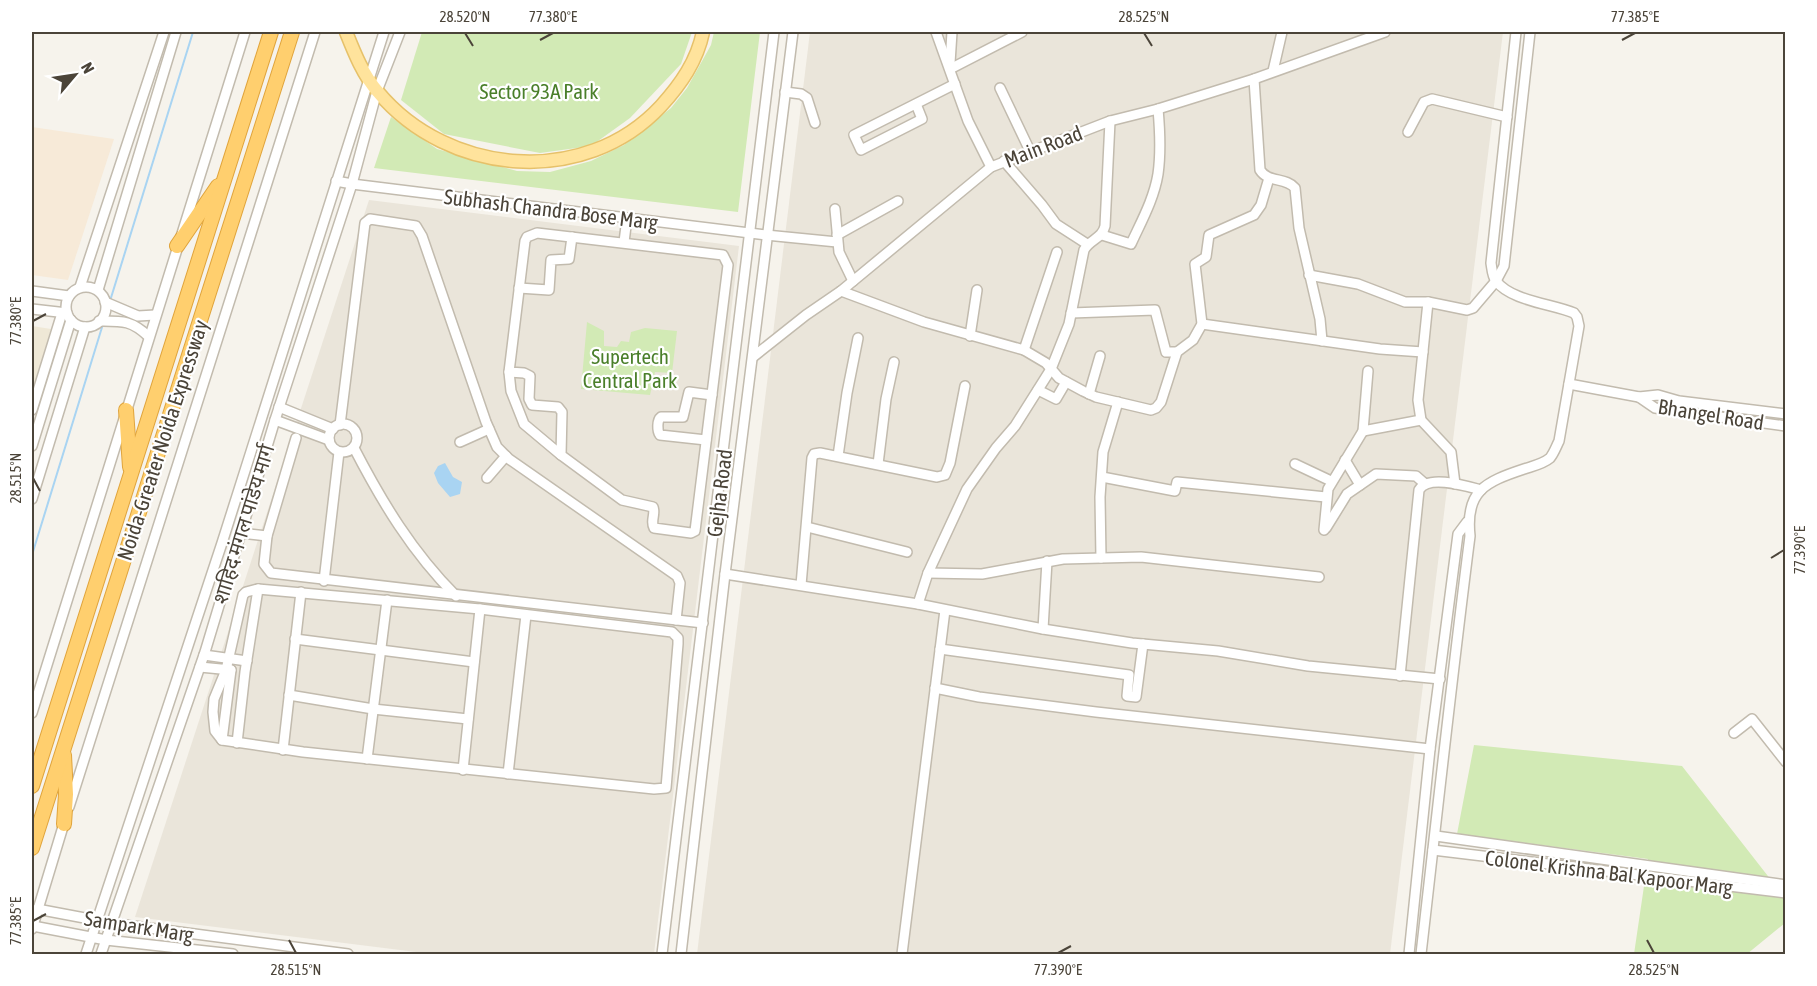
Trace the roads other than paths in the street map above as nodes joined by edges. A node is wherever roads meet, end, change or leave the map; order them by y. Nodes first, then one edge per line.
1 (164, 32) edge
2 (176, 32) edge
3 (245, 32) edge
4 (272, 32) edge
5 (292, 32) edge
6 (315, 32) edge
7 (346, 32) edge
8 (384, 32) edge
9 (400, 32) edge
10 (703, 32) edge
11 (774, 32) edge
12 (793, 32) edge
13 (936, 32) edge
14 (952, 32) edge
15 (1022, 32) edge
16 (1282, 32) edge
17 (1385, 32) edge
18 (1516, 32) edge
19 (1530, 32) edge
20 (950, 69) junction
21 (1273, 71) junction
22 (368, 77) junction
23 (1254, 79) junction
24 (956, 84) junction
25 (1000, 88) dead end
26 (377, 91) junction
27 (785, 92) junction
28 (916, 104) junction
29 (1158, 109) junction
30 (1507, 117) junction
31 (1110, 121) junction
32 (815, 123) dead end
33 (1408, 132) dead end
34 (1030, 151) junction
35 (1004, 161) junction
36 (991, 167) junction
37 (227, 172) junction
38 (1269, 178) junction
39 (336, 181) junction
40 (352, 184) junction
41 (898, 201) dead end
42 (836, 209) dead end
43 (627, 218) junction
44 (750, 233) junction
45 (766, 235) junction
46 (1102, 235) junction
47 (572, 237) junction
48 (837, 238) junction
49 (624, 242) junction
50 (1087, 244) junction
51 (177, 246) junction
52 (1057, 252) dead end
53 (1309, 275) junction
54 (853, 281) junction
55 (1496, 281) junction
56 (80, 287) junction
57 (519, 288) junction
58 (98, 290) junction
59 (977, 290) dead end
60 (32, 291) edge
61 (841, 291) junction
62 (69, 296) junction
63 (105, 302) junction
64 (1428, 302) junction
65 (32, 309) edge
66 (1071, 313) junction
67 (67, 315) junction
68 (155, 315) junction
69 (99, 321) junction
70 (1202, 324) junction
71 (85, 327) junction
72 (148, 336) junction
73 (970, 336) junction
74 (858, 338) dead end
75 (1322, 341) junction
76 (1024, 350) junction
77 (1177, 352) junction
78 (1423, 352) junction
79 (1100, 356) dead end
80 (753, 357) junction
81 (716, 358) junction
82 (735, 358) junction
83 (894, 362) dead end
84 (1051, 369) junction
85 (1368, 371) dead end
86 (509, 372) junction
87 (1066, 382) junction
88 (1569, 384) junction
89 (965, 386) dead end
90 (1038, 390) junction
91 (1089, 394) junction
92 (712, 395) junction
93 (1639, 397) junction
94 (1680, 400) junction
95 (1118, 402) junction
96 (279, 407) junction
97 (32, 410) edge
98 (126, 410) junction
99 (1678, 411) junction
100 (1785, 414) edge
101 (275, 420) junction
102 (307, 420) junction
103 (1421, 420) junction
104 (1785, 426) edge
105 (336, 427) junction
106 (489, 429) junction
107 (1363, 431) junction
108 (300, 435) junction
109 (329, 440) junction
110 (706, 440) junction
111 (460, 442) dead end
112 (32, 446) edge
113 (354, 448) junction
114 (339, 452) junction
115 (561, 455) junction
116 (506, 456) junction
117 (838, 456) junction
118 (1345, 460) junction
119 (878, 464) junction
120 (1295, 464) dead end
121 (130, 476) junction
122 (1102, 477) junction
123 (486, 478) dead end
124 (1331, 481) junction
125 (1424, 483) junction
126 (1455, 484) junction
127 (1360, 485) junction
128 (1481, 490) junction
129 (1326, 497) junction
130 (32, 499) edge
131 (1467, 522) junction
132 (807, 527) junction
133 (241, 533) junction
134 (267, 536) junction
135 (908, 552) dead end
136 (1101, 558) junction
137 (1047, 561) junction
138 (928, 573) junction
139 (725, 574) junction
140 (1318, 577) dead end
141 (324, 581) junction
142 (801, 585) junction
143 (258, 589) junction
144 (301, 592) junction
145 (456, 596) junction
146 (387, 600) junction
147 (918, 604) junction
148 (480, 609) junction
149 (945, 610) junction
150 (526, 615) junction
151 (676, 620) junction
152 (703, 623) junction
153 (1043, 628) junction
154 (295, 639) junction
155 (1143, 644) junction
156 (940, 649) junction
157 (381, 651) junction
158 (204, 655) junction
159 (227, 658) junction
160 (247, 661) junction
161 (474, 662) junction
162 (200, 667) junction
163 (228, 670) junction
164 (245, 672) junction
165 (1400, 676) junction
166 (1440, 679) junction
167 (935, 688) junction
168 (1439, 694) junction
169 (289, 695) junction
170 (1450, 696) junction
171 (673, 707) junction
172 (373, 709) junction
173 (692, 709) junction
174 (32, 713) edge
175 (468, 719) junction
176 (671, 723) junction
177 (690, 723) junction
178 (1734, 733) dead end
179 (237, 743) junction
180 (1430, 749) junction
181 (63, 750) junction
182 (283, 750) junction
183 (367, 759) junction
184 (1785, 762) edge
185 (1428, 768) junction
186 (1441, 769) junction
187 (463, 770) junction
188 (508, 774) junction
189 (32, 786) edge
190 (64, 824) junction
191 (1436, 836) junction
192 (32, 848) edge
193 (1433, 850) junction
194 (1785, 885) edge
195 (1785, 893) edge
196 (37, 909) junction
197 (96, 920) junction
198 (111, 924) junction
199 (32, 927) edge
200 (92, 937) junction
201 (106, 940) junction
202 (86, 954) edge
203 (101, 954) edge
204 (233, 954) edge
205 (348, 954) edge
206 (662, 954) edge
207 (681, 954) edge
208 (902, 954) edge
209 (1409, 954) edge
210 (1421, 954) edge

1 - 56 street
2 - 58 street
3 - 51 street
4 - 37 highway, Noida-Greater Noida Expressway
5 - 181 highway, Noida-Greater Noida Expressway
6 - 190 street
7 - 22 main road
8 - 22 street
9 - 26 street, शाहिद मंगल पांडेय मार्ग
10 - 26 main road
11 - 44 street, Gejha Road
12 - 27 street, Gejha Road
13 - 20 street
14 - 20 street
15 - 20 street
16 - 21 street
17 - 21 street, Main Road
18 - 30 street
19 - 55 street
20 - 24 street
21 - 23 street, Main Road
22 - 26 main road
22 - 39 street
23 - 29 street, Main Road
23 - 38 street
24 - 28 street
24 - 36 street
25 - 34 street
26 - 40 street, शाहिद मंगल पांडेय मार्ग
27 - 32 street
27 - 45 street, Gejha Road
28 - 28 street
29 - 31 street, Main Road
29 - 46 street
30 - 33 street
30 - 55 street
31 - 34 street, Main Road
31 - 46 street
34 - 35 street, Main Road
35 - 36 street, Main Road
35 - 50 street
36 - 54 street, Main Road
37 - 51 highway
37 - 121 highway, Noida-Greater Noida Expressway
38 - 53 street
38 - 70 street
39 - 40 street, Subhash Chandra Bose Marg
39 - 197 street
40 - 43 street, Subhash Chandra Bose Marg
40 - 96 street, शाहिद मंगल पांडेय मार्ग
41 - 48 street
42 - 48 street
43 - 44 street, Subhash Chandra Bose Marg
43 - 49 street
44 - 45 street, Subhash Chandra Bose Marg
44 - 82 street, Gejha Road
45 - 48 street, Subhash Chandra Bose Marg
45 - 80 street, Gejha Road
46 - 50 street
47 - 49 street
47 - 57 street
47 - 57 street
48 - 54 street
49 - 81 street
50 - 66 street
51 - 68 street
52 - 76 street
53 - 64 street
53 - 75 street
54 - 61 street, Main Road
55 - 64 street
55 - 88 street
56 - 58 street
56 - 62 street
57 - 86 street
58 - 63 street
59 - 73 street
60 - 62 street
61 - 73 street
61 - 80 street, Main Road
62 - 67 street
63 - 68 street
63 - 69 street
64 - 78 street
65 - 67 street
66 - 77 street
66 - 84 street
67 - 71 street
67 - 97 street
67 - 112 street
68 - 72 street
69 - 71 street
69 - 72 street
70 - 75 street
70 - 77 street
71 - 130 street
72 - 98 street
73 - 76 street
74 - 117 street
75 - 78 street
76 - 84 street
77 - 95 street
78 - 103 street
79 - 91 street
80 - 139 street, Gejha Road
81 - 82 street
81 - 92 street
82 - 152 street, Gejha Road
83 - 119 street
84 - 87 street
84 - 90 street
85 - 107 street
86 - 115 street
86 - 115 street
87 - 90 street
87 - 91 street
88 - 93 street, Bhangel Road
88 - 128 street
89 - 119 street
90 - 138 street
91 - 95 street
92 - 110 street
92 - 110 street
93 - 94 street, Bhangel Road
93 - 99 street, Bhangel Road
94 - 99 street
94 - 100 street, Bhangel Road
95 - 122 street
96 - 101 street, शाहिद मंगल पांडेय मार्ग
96 - 102 street
98 - 121 highway
98 - 174 street
99 - 104 street, Bhangel Road
101 - 108 street
101 - 133 street, शाहिद मंगल पांडेय मार्ग
102 - 105 street
102 - 108 street
103 - 107 street
103 - 126 street
105 - 106 street
105 - 109 street
105 - 113 street
106 - 111 street
106 - 116 street
107 - 118 street
108 - 109 street
108 - 134 street
109 - 114 street
110 - 115 street
113 - 114 street
113 - 145 street
114 - 141 street
116 - 123 street
116 - 151 street
117 - 119 street
117 - 132 street
118 - 124 street
118 - 127 street
120 - 124 street
121 - 189 highway, Noida-Greater Noida Expressway
122 - 129 street
122 - 136 street
124 - 129 street
125 - 126 street
125 - 127 street
125 - 165 street
126 - 128 street
127 - 129 street
128 - 131 street
131 - 166 street
131 - 170 street
132 - 135 street
132 - 142 street
133 - 134 street
133 - 158 street, शाहिद मंगल पांडेय मार्ग
134 - 141 street
136 - 137 street
136 - 140 street
137 - 138 street
137 - 153 street
138 - 147 street
139 - 142 street
139 - 207 street, Gejha Road
141 - 145 street
142 - 147 street
143 - 144 street
143 - 159 street
143 - 160 street
144 - 146 street
144 - 154 street
145 - 151 street
146 - 148 street
146 - 157 street
147 - 149 street
148 - 150 street
148 - 161 street
149 - 153 street
149 - 156 street
150 - 171 street
150 - 188 street
151 - 152 street
152 - 173 street, Gejha Road
153 - 155 street
154 - 157 street
154 - 169 street
155 - 156 street
155 - 165 street
156 - 167 street
157 - 161 street
157 - 172 street
158 - 159 street
158 - 162 street, शाहिद मंगल पांडेय मार्ग
159 - 160 street
159 - 163 street
160 - 164 street
161 - 175 street
162 - 163 street
162 - 198 street, शाहिद मंगल पांडेय मार्ग
163 - 164 street
163 - 179 street
164 - 179 street
165 - 166 street
166 - 168 street
167 - 180 street
167 - 208 street
168 - 170 street
168 - 180 street
169 - 172 street
169 - 182 street
170 - 186 street
171 - 173 street
171 - 176 street
172 - 175 street
172 - 183 street
173 - 177 street, Gejha Road
175 - 187 street
176 - 177 street
176 - 188 street
177 - 206 street, Gejha Road
178 - 184 street
179 - 182 street
180 - 185 street
181 - 190 highway
181 - 192 highway, Noida-Greater Noida Expressway
182 - 183 street
183 - 187 street
185 - 186 street
185 - 209 street
186 - 191 street
187 - 188 street
190 - 196 street
191 - 193 street
191 - 194 street
193 - 195 street, Colonel Krishna Bal Kapoor Marg
193 - 210 street
196 - 197 street, Sampark Marg
196 - 199 street
197 - 198 street, Sampark Marg
197 - 200 street
198 - 201 street, शाहिद मंगल पांडेय मार्ग
198 - 205 street, Sampark Marg
199 - 200 street, Sampark Marg
200 - 201 street, Sampark Marg
200 - 202 street
201 - 203 street, शाहिद मंगल पांडेय मार्ग
201 - 204 street, Sampark Marg

